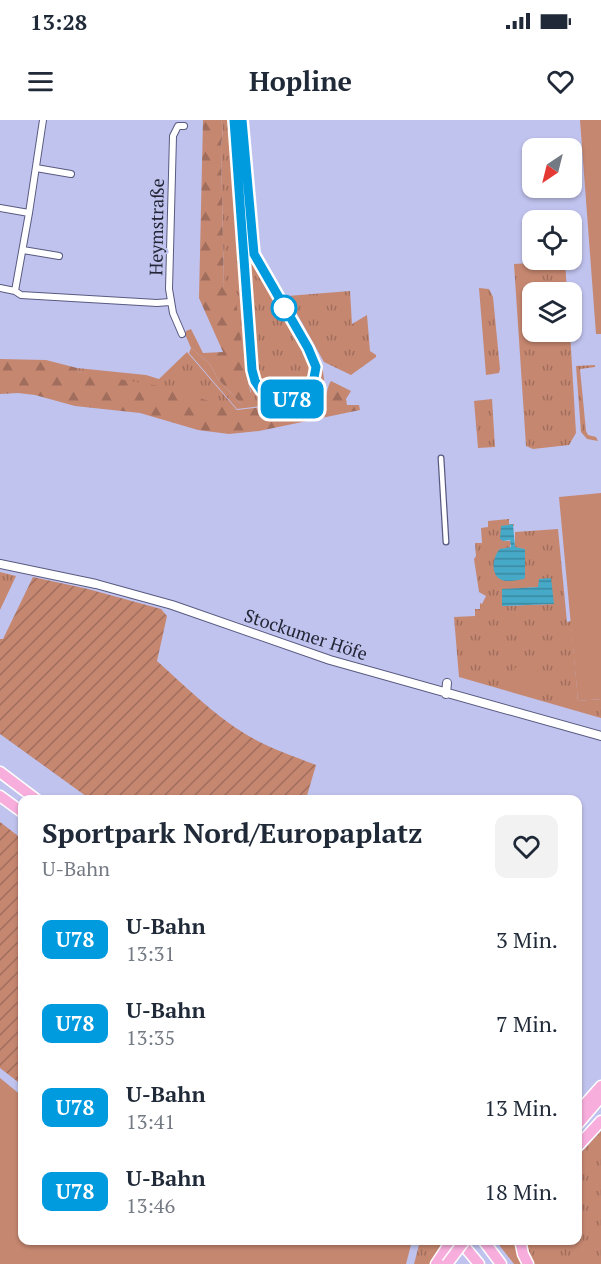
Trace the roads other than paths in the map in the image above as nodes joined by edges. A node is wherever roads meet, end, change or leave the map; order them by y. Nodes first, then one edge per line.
1 (43, 120) edge
2 (184, 126) dead end
3 (36, 168) junction
4 (71, 174) dead end
5 (0, 208) edge
6 (29, 213) junction
7 (23, 250) junction
8 (59, 256) dead end
9 (0, 288) edge
10 (15, 291) junction
11 (62, 298) junction
12 (170, 302) junction
13 (61, 306) dead end
14 (182, 334) dead end
15 (441, 458) dead end
16 (446, 542) dead end
17 (0, 564) edge
18 (447, 683) dead end
19 (446, 694) junction
20 (601, 736) edge
21 (0, 772) edge
22 (30, 795) edge
23 (0, 796) edge
24 (18, 809) edge
25 (601, 1086) edge
26 (601, 1097) edge
27 (582, 1107) edge
28 (582, 1119) edge
29 (601, 1121) edge
30 (582, 1142) edge
31 (450, 1245) edge
32 (460, 1245) edge
33 (463, 1245) edge
34 (487, 1245) edge
35 (522, 1245) edge
36 (441, 1262) edge
37 (479, 1264) edge
38 (501, 1264) edge
39 (528, 1264) edge

1 - 3 street
2 - 12 street, Heymstraße
3 - 4 street
3 - 6 street
5 - 6 street
6 - 7 street
7 - 8 street
7 - 10 street
9 - 10 street
10 - 11 street
11 - 12 street
11 - 13 street
12 - 14 street, Heymstraße
15 - 16 street
17 - 19 street, Stockumer Höfe
18 - 19 street
19 - 20 street, Stockumer Höfe
21 - 22 highway
23 - 24 highway
25 - 27 highway
26 - 28 highway
29 - 30 highway
31 - 36 highway
32 - 36 highway, bridge
33 - 37 highway
34 - 38 highway
35 - 39 highway

